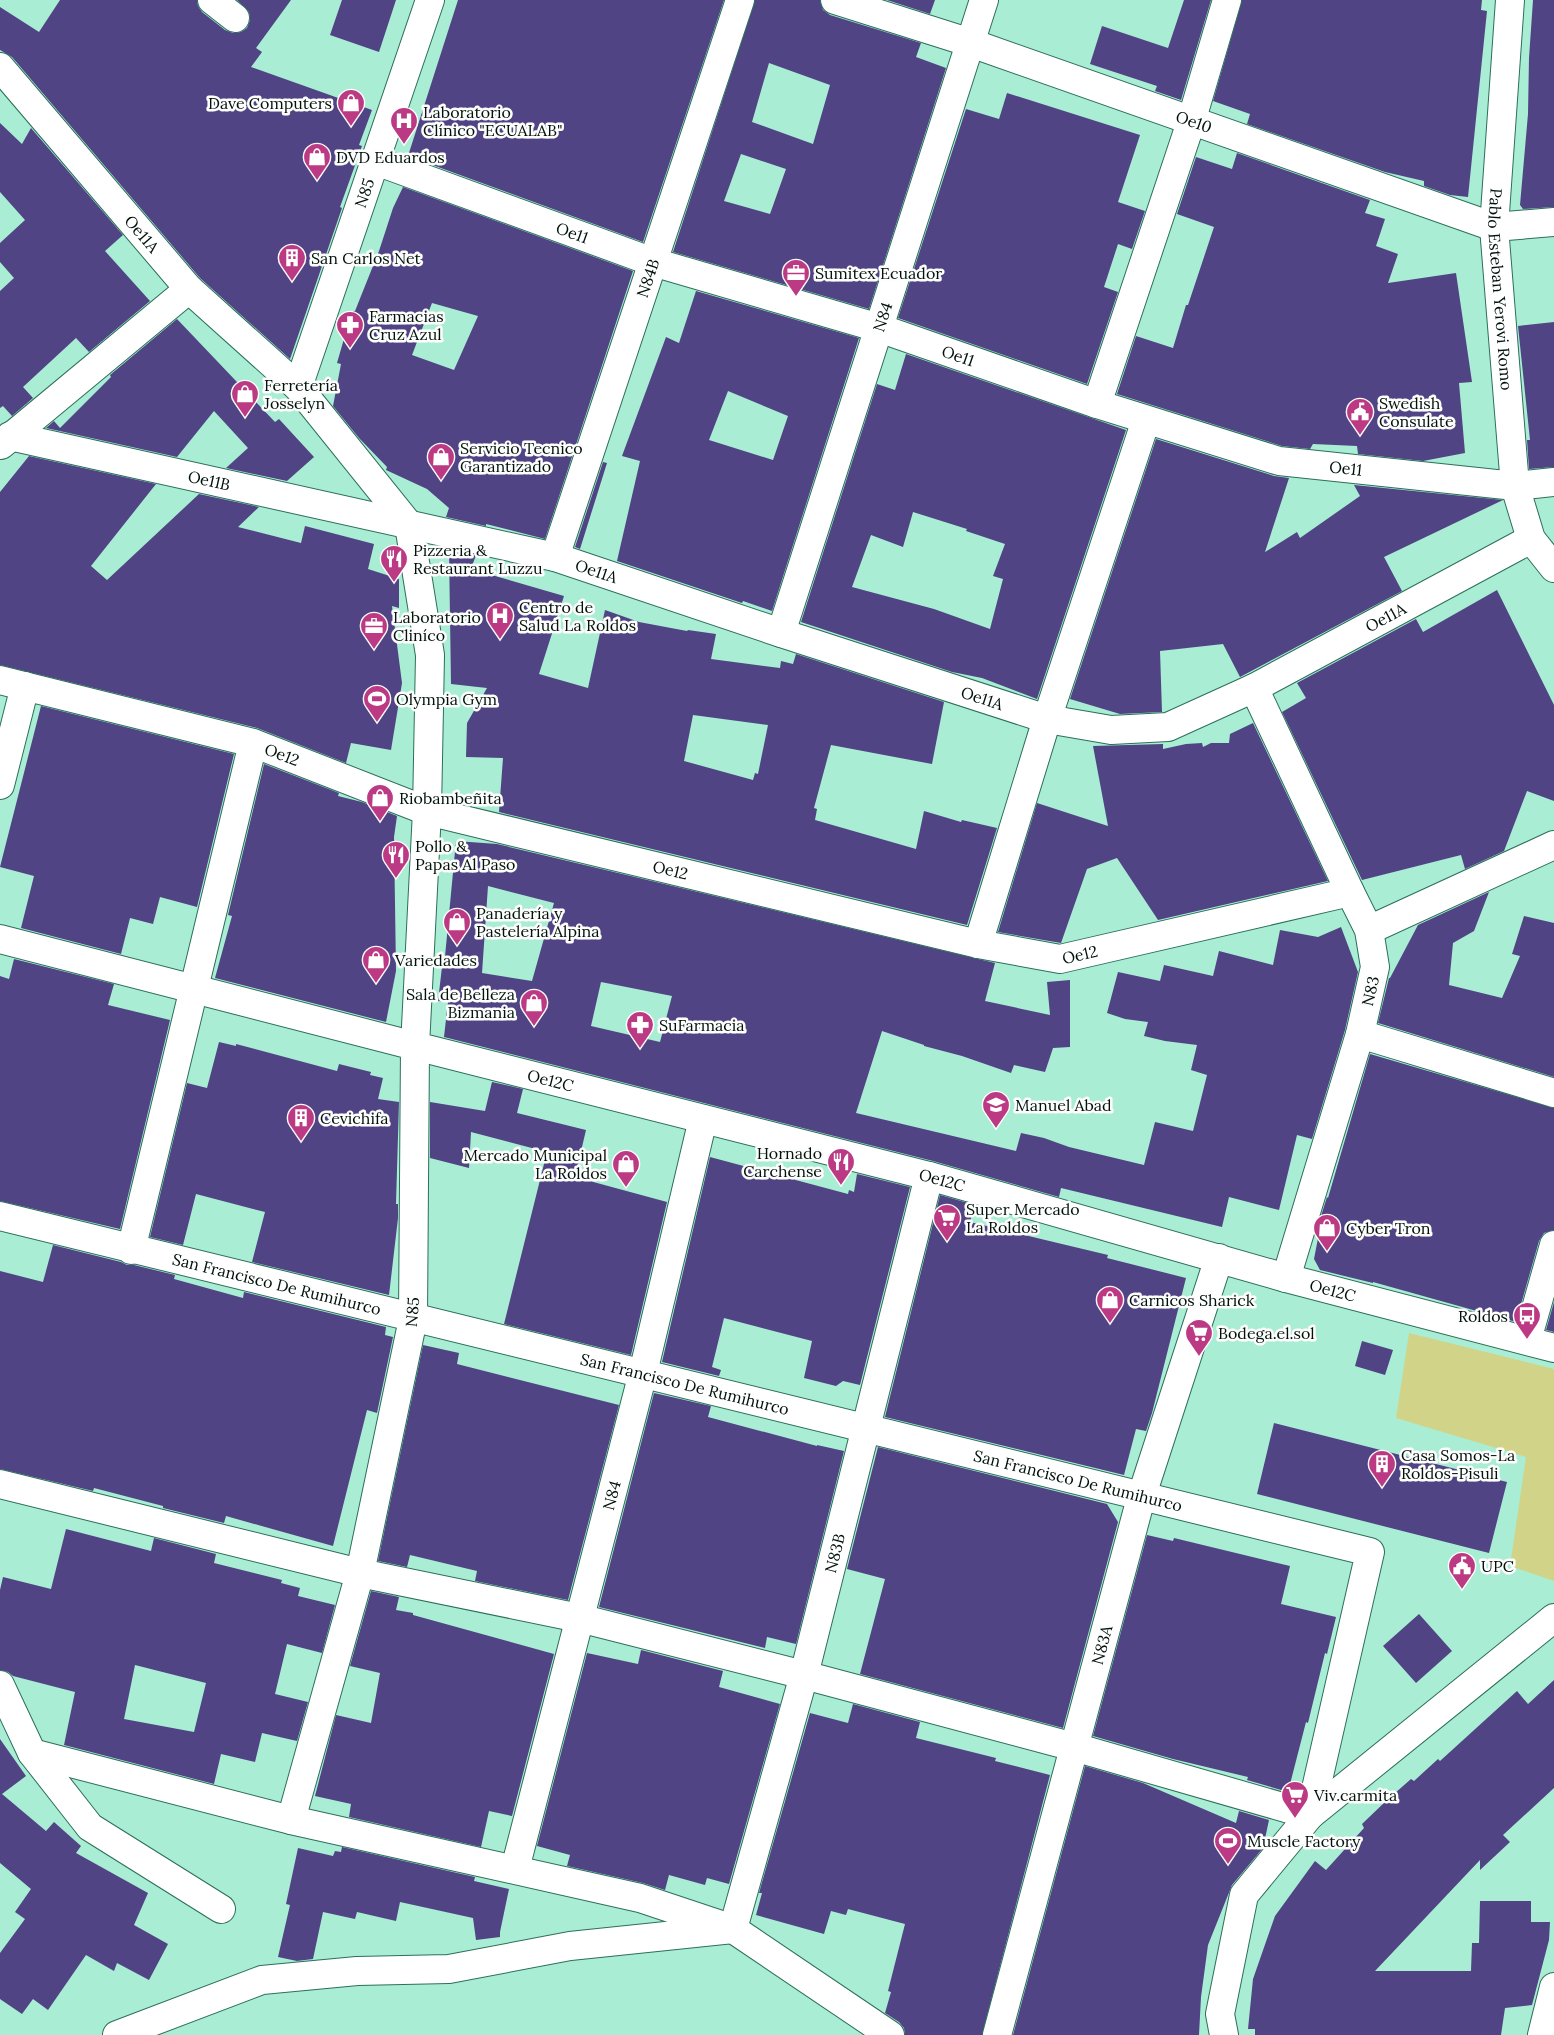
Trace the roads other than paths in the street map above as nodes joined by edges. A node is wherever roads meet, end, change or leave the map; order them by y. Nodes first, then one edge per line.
1 (212, 0) edge
2 (430, 0) edge
3 (740, 0) edge
4 (836, 0) edge
5 (984, 0) edge
6 (1227, 0) edge
7 (1510, 0) edge
8 (234, 18) dead end
9 (971, 43) junction
10 (0, 66) edge
11 (1191, 122) junction
12 (376, 161) junction
13 (1554, 222) edge
14 (1494, 227) junction
15 (653, 262) junction
16 (189, 289) junction
17 (880, 328) junction
18 (298, 387) junction
19 (1097, 404) junction
20 (1146, 420) junction
21 (5, 441) edge
22 (1554, 482) edge
23 (1515, 486) junction
24 (409, 525) junction
25 (1531, 539) junction
26 (555, 557) junction
27 (1554, 568) edge
28 (781, 633) junction
29 (12, 683) edge
30 (1254, 688) junction
31 (1047, 719) junction
32 (253, 743) junction
33 (0, 785) edge
34 (427, 811) junction
35 (1554, 845) edge
36 (1350, 892) junction
37 (1369, 930) junction
38 (0, 939) edge
39 (978, 944) junction
40 (193, 989) junction
41 (1360, 1034) junction
42 (415, 1046) junction
43 (1554, 1093) edge
44 (703, 1119) junction
45 (929, 1176) junction
46 (0, 1216) edge
47 (1554, 1245) edge
48 (131, 1250) junction
49 (1219, 1258) junction
50 (1286, 1278) junction
51 (413, 1318) junction
52 (1527, 1340) junction
53 (1554, 1348) edge
54 (643, 1373) junction
55 (866, 1429) junction
56 (0, 1484) edge
57 (1141, 1498) junction
58 (360, 1573) junction
59 (579, 1618) junction
60 (1554, 1618) edge
61 (804, 1675) junction
62 (0, 1685) edge
63 (1074, 1747) junction
64 (32, 1753) junction
65 (1310, 1815) junction
66 (291, 1820) junction
67 (515, 1869) junction
68 (221, 1910) dead end
69 (733, 1929) junction
70 (1554, 1987) edge
71 (116, 2035) edge
72 (890, 2035) edge
73 (997, 2035) edge
74 (1224, 2035) edge
75 (1542, 2035) edge

1 - 8 street
2 - 12 street, N85
3 - 15 street, N84B
4 - 9 street, Oe10
5 - 9 street, N84
6 - 11 street
7 - 14 street, Pablo Esteban Yerovi Romo
9 - 11 street, Oe10
9 - 17 street, N84
10 - 16 street, Oe11A
11 - 14 street, Oe10
11 - 19 street
12 - 15 street, Oe11
12 - 18 street, N85
13 - 14 street, Oe10
14 - 23 street, Pablo Esteban Yerovi Romo
15 - 17 street, Oe11
15 - 26 street, N84B
16 - 18 street, Oe11A
16 - 21 street
17 - 19 street, Oe11
17 - 28 street, N84
18 - 24 street, Oe11A
19 - 20 street, Oe11
20 - 23 street, Oe11
20 - 31 street
21 - 24 street, Oe11B
22 - 23 street, Oe11
23 - 25 street, Pablo Esteban Yerovi Romo
24 - 26 street, Oe11A
24 - 34 street, N85
25 - 27 street, Pablo Esteban Yerovi Romo
25 - 30 street, Oe11A
26 - 28 street, Oe11A
28 - 31 street, Oe11A
29 - 32 street, Oe12
29 - 33 street
30 - 31 street, Oe11A
30 - 36 street, N83
31 - 39 street
32 - 34 street, Oe12
32 - 40 street
34 - 39 street, Oe12
34 - 42 street, N85
35 - 37 street
36 - 37 street, N83
36 - 39 street, Oe12
37 - 41 street, N83
38 - 40 street, Oe12C
40 - 42 street, Oe12C
40 - 48 street
41 - 43 street
41 - 50 street, N83
42 - 44 street, Oe12C
42 - 51 street, N85
44 - 45 street, Oe12C
44 - 54 street, N84
45 - 49 street, Oe12C
45 - 55 street, N83B
46 - 48 street, San Francisco De Rumihurco
47 - 52 street
48 - 51 street, San Francisco De Rumihurco
49 - 50 street, Oe12C
49 - 57 street, N83A
50 - 52 street, Oe12C
51 - 54 street, San Francisco De Rumihurco
51 - 58 street, N85
52 - 53 street, Oe12C
54 - 55 street, San Francisco De Rumihurco
54 - 59 street, N84
55 - 57 street, San Francisco De Rumihurco
55 - 61 street, N83B
56 - 58 street
57 - 63 street, N83A
57 - 65 street, San Francisco De Rumihurco
58 - 59 street
58 - 66 street, N85
59 - 61 street
59 - 67 street, N84
60 - 65 street
61 - 63 street
61 - 69 street, N83B
62 - 64 street
63 - 65 street
63 - 73 street, N83A
64 - 66 street
64 - 68 street
65 - 74 street
66 - 67 street
67 - 69 street
69 - 71 street
69 - 72 street
70 - 75 street

